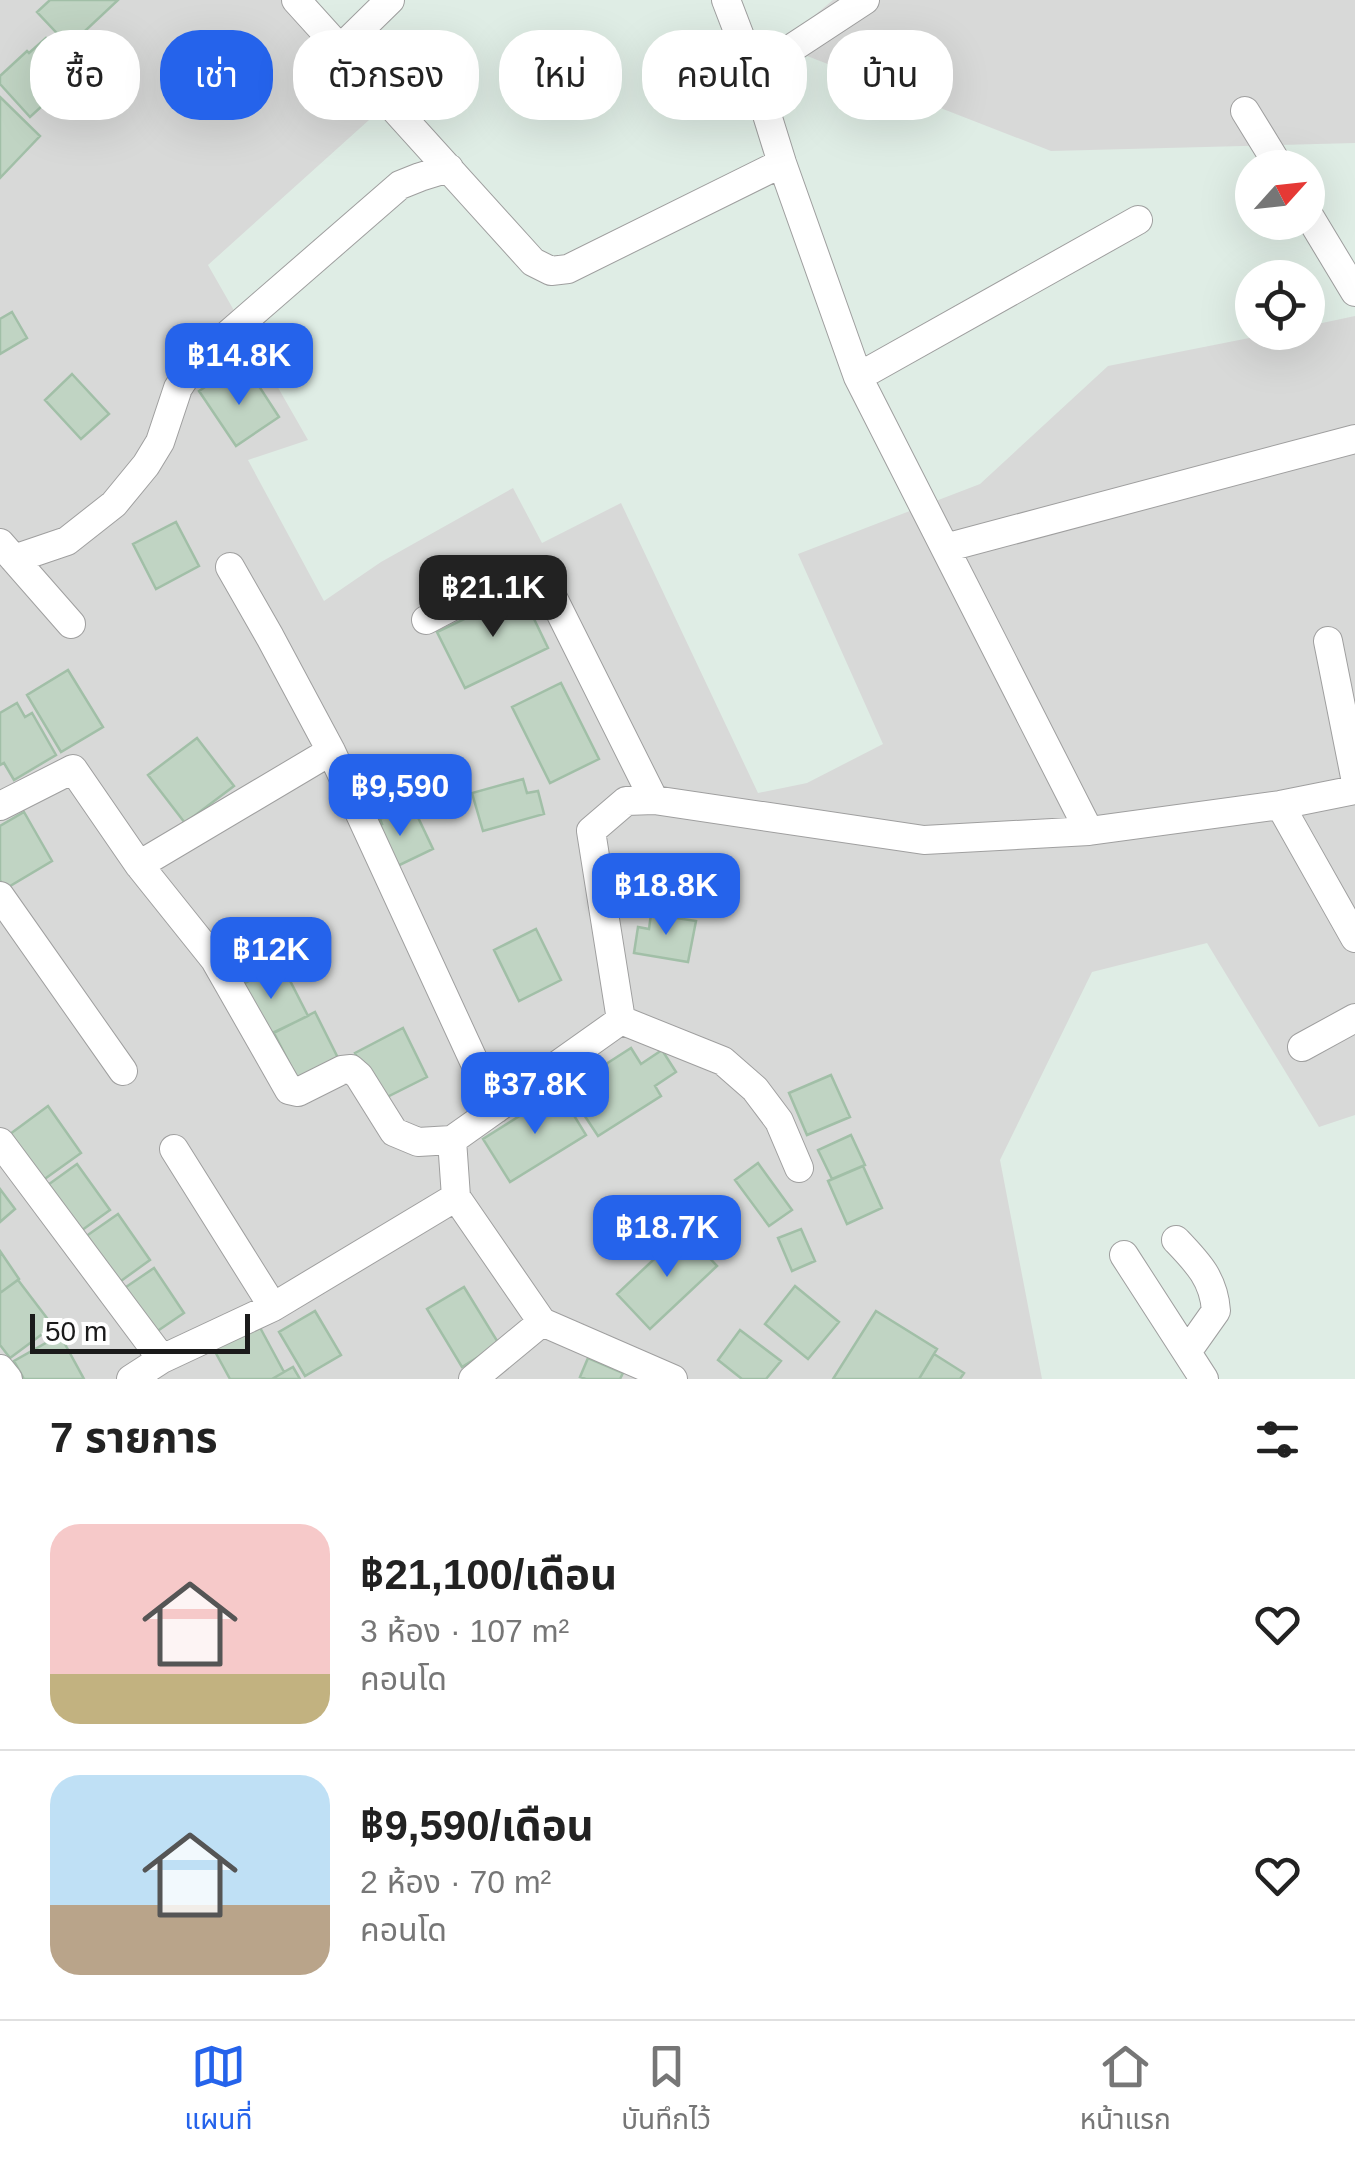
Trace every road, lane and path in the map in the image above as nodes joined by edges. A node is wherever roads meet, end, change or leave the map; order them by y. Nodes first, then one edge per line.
1 (296, 0) edge
2 (390, 0) edge
3 (726, 0) edge
4 (864, 0) edge
5 (323, 30) edge
6 (359, 30) edge
7 (738, 30) edge
8 (807, 37) edge
9 (1245, 110) dead end
10 (404, 120) edge
11 (769, 120) edge
12 (1269, 150) edge
13 (782, 164) junction
14 (448, 168) junction
15 (1138, 220) dead end
16 (1324, 240) edge
17 (1355, 292) edge
18 (858, 378) junction
19 (1355, 439) edge
20 (945, 548) junction
21 (7, 551) edge
22 (230, 567) dead end
23 (426, 620) dead end
24 (71, 624) dead end
25 (1328, 641) dead end
26 (331, 751) junction
27 (1355, 777) edge
28 (1355, 790) edge
29 (654, 800) junction
30 (1280, 805) junction
31 (0, 806) edge
32 (1089, 831) junction
33 (139, 865) junction
34 (0, 896) edge
35 (1355, 938) edge
36 (1355, 1018) edge
37 (621, 1020) junction
38 (1302, 1046) dead end
39 (123, 1070) dead end
40 (496, 1109) junction
41 (452, 1140) junction
42 (0, 1142) edge
43 (174, 1149) dead end
44 (799, 1168) dead end
45 (456, 1197) junction
46 (1176, 1240) dead end
47 (1124, 1255) dead end
48 (272, 1307) junction
49 (542, 1322) junction
50 (1187, 1352) junction
51 (162, 1359) junction
52 (0, 1368) edge
53 (8, 1379) edge
54 (131, 1379) edge
55 (472, 1379) edge
56 (673, 1379) edge
57 (1204, 1379) edge

1 - 5 street
2 - 6 street
3 - 7 street
4 - 8 street
9 - 12 street
10 - 14 street
11 - 13 street
13 - 14 street
13 - 18 street
14 - 21 street
15 - 18 street
16 - 17 street
18 - 20 street
19 - 20 street
20 - 32 street
21 - 24 street
22 - 26 street
23 - 29 street
25 - 27 street
26 - 33 street
26 - 40 street
28 - 30 street
29 - 32 street
29 - 37 street
30 - 32 street
30 - 35 street
31 - 33 street
33 - 41 street
34 - 39 street
36 - 38 street
37 - 40 street
37 - 44 street
40 - 41 street
41 - 45 street
42 - 51 street
43 - 48 street
45 - 48 street
45 - 49 street
46 - 50 street
47 - 50 street
48 - 51 street
49 - 55 street
49 - 56 street
50 - 57 street
51 - 54 street
52 - 53 street

